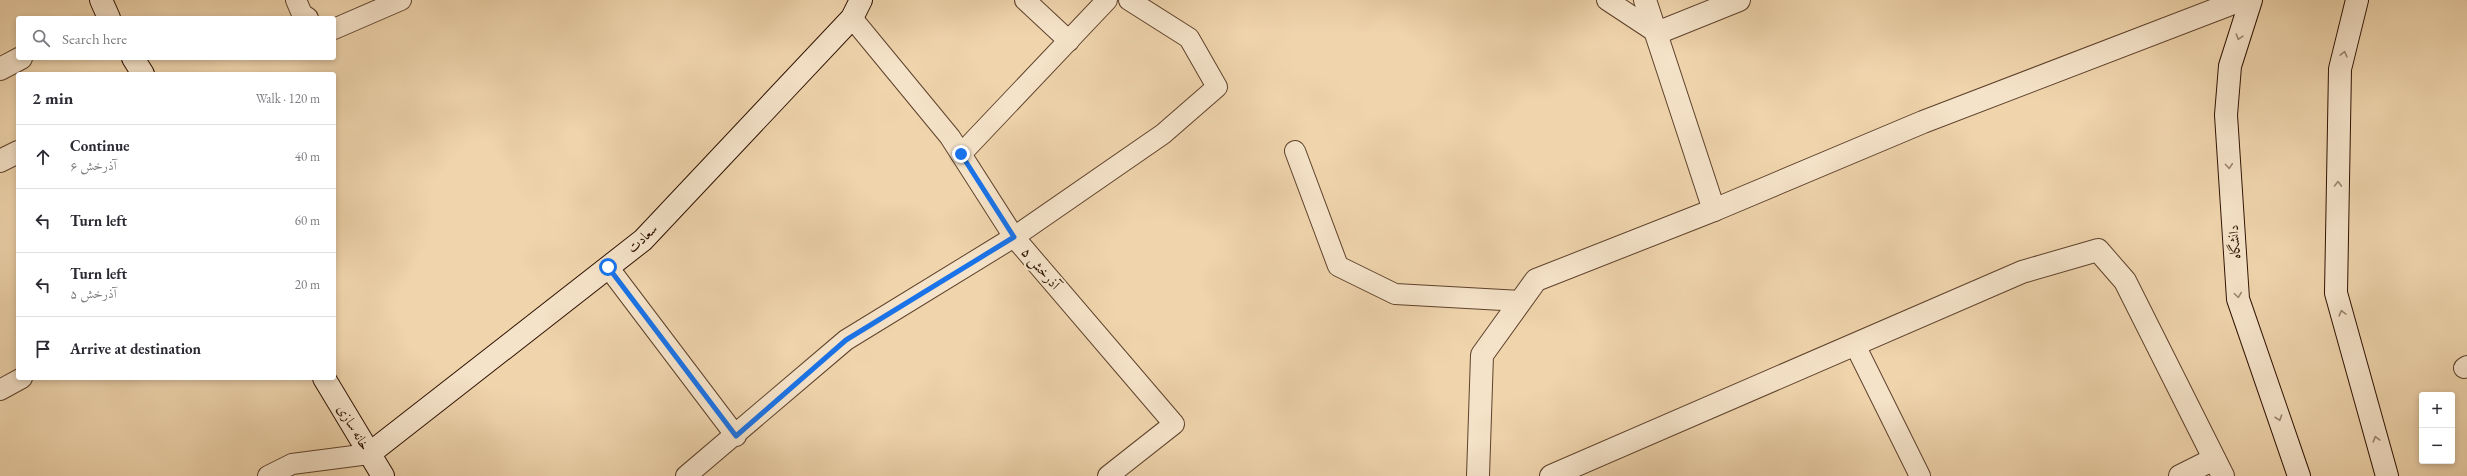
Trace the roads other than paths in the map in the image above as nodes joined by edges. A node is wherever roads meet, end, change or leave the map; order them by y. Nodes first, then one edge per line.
1 (296, 0) edge
2 (401, 0) edge
3 (1025, 0) edge
4 (1107, 0) edge
5 (1129, 0) edge
6 (1607, 0) edge
7 (1645, 0) edge
8 (1739, 0) edge
9 (2241, 0) edge
10 (2251, 0) edge
11 (2358, 0) edge
12 (857, 9) edge
13 (305, 16) edge
14 (336, 28) edge
15 (1657, 33) junction
16 (1068, 41) junction
17 (17, 60) edge
18 (134, 60) edge
19 (0, 69) edge
20 (142, 72) edge
21 (1295, 151) dead end
22 (16, 153) edge
23 (961, 154) junction
24 (0, 161) edge
25 (1714, 210) junction
26 (1014, 237) junction
27 (608, 267) junction
28 (1521, 300) junction
29 (1855, 345) junction
30 (18, 380) edge
31 (325, 380) edge
32 (0, 390) edge
33 (736, 436) junction
34 (369, 454) junction
35 (2218, 468) edge
36 (268, 476) edge
37 (383, 476) edge
38 (686, 476) edge
39 (1108, 476) edge
40 (1478, 476) edge
41 (1551, 476) edge
42 (1920, 476) edge
43 (2180, 476) edge
44 (2300, 476) edge
45 (2387, 476) edge

1 - 13 lane
2 - 14 lane
3 - 16 lane
4 - 16 lane
5 - 26 lane
6 - 15 lane
7 - 15 street
8 - 15 street
9 - 25 street
10 -> 44 street, دانشگاه
45 -> 11 street
12 - 23 lane, آذرخش ۵
12 - 27 street, سعادت
15 - 25 street
16 - 23 lane
17 - 19 street
18 - 20 street
21 - 28 lane
22 - 24 street
23 - 26 lane, آذرخش ۵
25 - 28 street
26 - 33 lane
26 - 39 lane, آذرخش ۵
27 - 33 lane
27 - 34 street, سعادت
28 - 40 street
29 - 35 street
29 - 41 street
29 - 42 lane
30 - 32 lane
31 - 34 street, خانه سازی
33 - 38 lane
34 - 36 lane
34 - 37 street, خانه سازی
35 - 43 street

